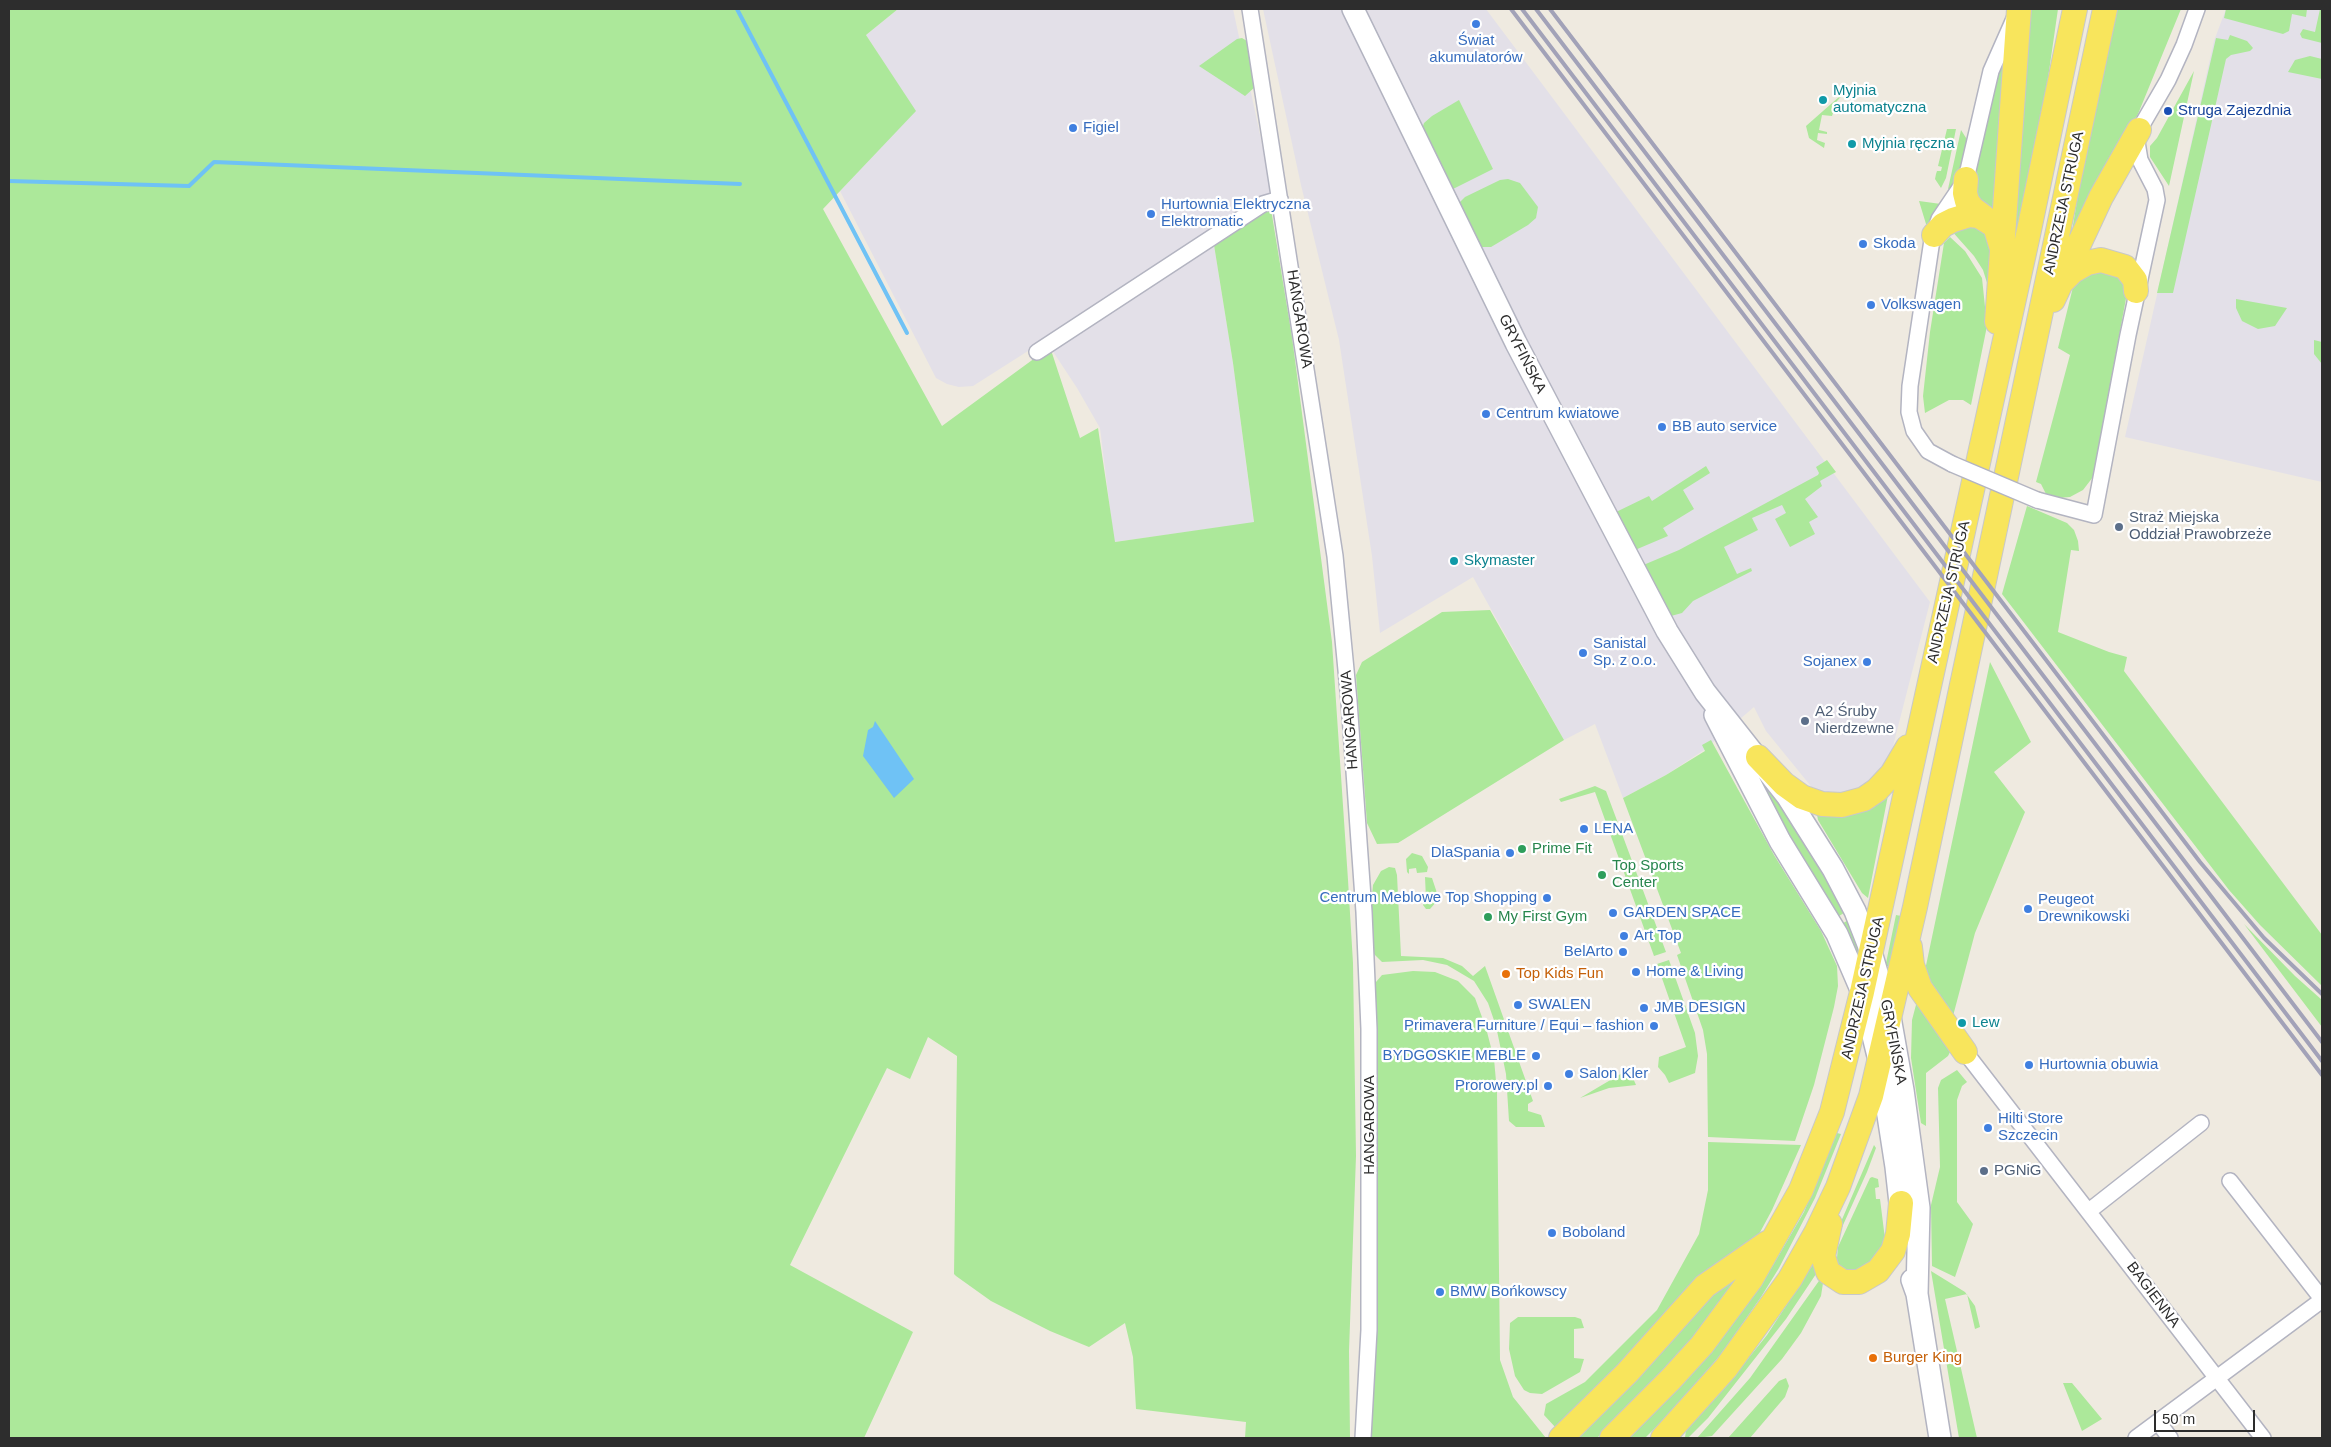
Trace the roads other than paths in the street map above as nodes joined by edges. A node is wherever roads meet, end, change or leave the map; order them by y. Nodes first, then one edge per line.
1 (1250, 9) edge
2 (1353, 9) edge
3 (2018, 9) edge
4 (2075, 9) edge
5 (2105, 9) edge
6 (2197, 9) edge
7 (2139, 130) junction
8 (1966, 178) junction
9 (1280, 198) junction
10 (1984, 217) junction
11 (1934, 235) junction
12 (2002, 256) junction
13 (2059, 285) junction
14 (2136, 292) junction
15 (2033, 344) junction
16 (1037, 352) dead end
17 (1995, 384) junction
18 (1705, 692) junction
19 (1920, 720) junction
20 (1758, 757) junction
21 (1911, 926) junction
22 (1871, 952) junction
23 (1862, 992) junction
24 (1890, 1017) junction
25 (1965, 1052) joint
26 (1880, 1064) junction
27 (2201, 1123) dead end
28 (1855, 1146) junction
29 (2230, 1181) dead end
30 (1900, 1203) junction
31 (2089, 1211) junction
32 (1782, 1228) junction
33 (1917, 1294) junction
34 (2322, 1300) edge
35 (2217, 1378) junction
36 (2158, 1422) junction
37 (1362, 1438) edge
38 (1561, 1438) edge
39 (1612, 1438) edge
40 (1663, 1438) edge
41 (1940, 1438) edge
42 (2136, 1438) edge
43 (2170, 1438) edge
44 (2263, 1438) edge

1 - 9 street, HANGAROWA
2 - 18 street, GRYFIŃSKA
3 - 8 street
3 - 12 main road
4 - 17 main road, ANDRZEJA STRUGA
5 - 15 main road, ANDRZEJA STRUGA
6 - 7 street
7 - 13 main road
7 - 14 street
8 - 10 main road
8 - 11 street
9 - 16 street
9 - 37 street, HANGAROWA
10 - 11 main road
10 - 12 main road
11 - 14 street, bridge
12 - 17 main road
13 - 14 main road
13 - 15 main road
15 - 21 main road, ANDRZEJA STRUGA
17 - 19 main road, ANDRZEJA STRUGA
18 - 20 street, GRYFIŃSKA
18 - 23 street, GRYFIŃSKA
19 - 20 main road
19 - 22 main road, ANDRZEJA STRUGA
20 - 22 street, GRYFIŃSKA
21 - 24 main road, ANDRZEJA STRUGA
21 - 25 main road
22 - 23 main road, ANDRZEJA STRUGA
22 - 24 street, GRYFIŃSKA
23 - 26 street, GRYFIŃSKA
23 - 32 main road, ANDRZEJA STRUGA
24 - 26 main road, ANDRZEJA STRUGA
24 - 33 street, GRYFIŃSKA
25 - 31 street, BAGIENNA
26 - 28 main road, ANDRZEJA STRUGA
26 - 30 street, GRYFIŃSKA
27 - 31 street
28 - 30 main road
28 - 40 main road, ANDRZEJA STRUGA
29 - 34 street
30 - 33 street, GRYFIŃSKA
31 - 35 street, BAGIENNA
32 - 38 main road
32 - 39 main road, ANDRZEJA STRUGA
33 - 41 street, GRYFIŃSKA
34 - 35 street
35 - 36 street
35 - 44 street, BAGIENNA
36 - 42 street
36 - 43 street

